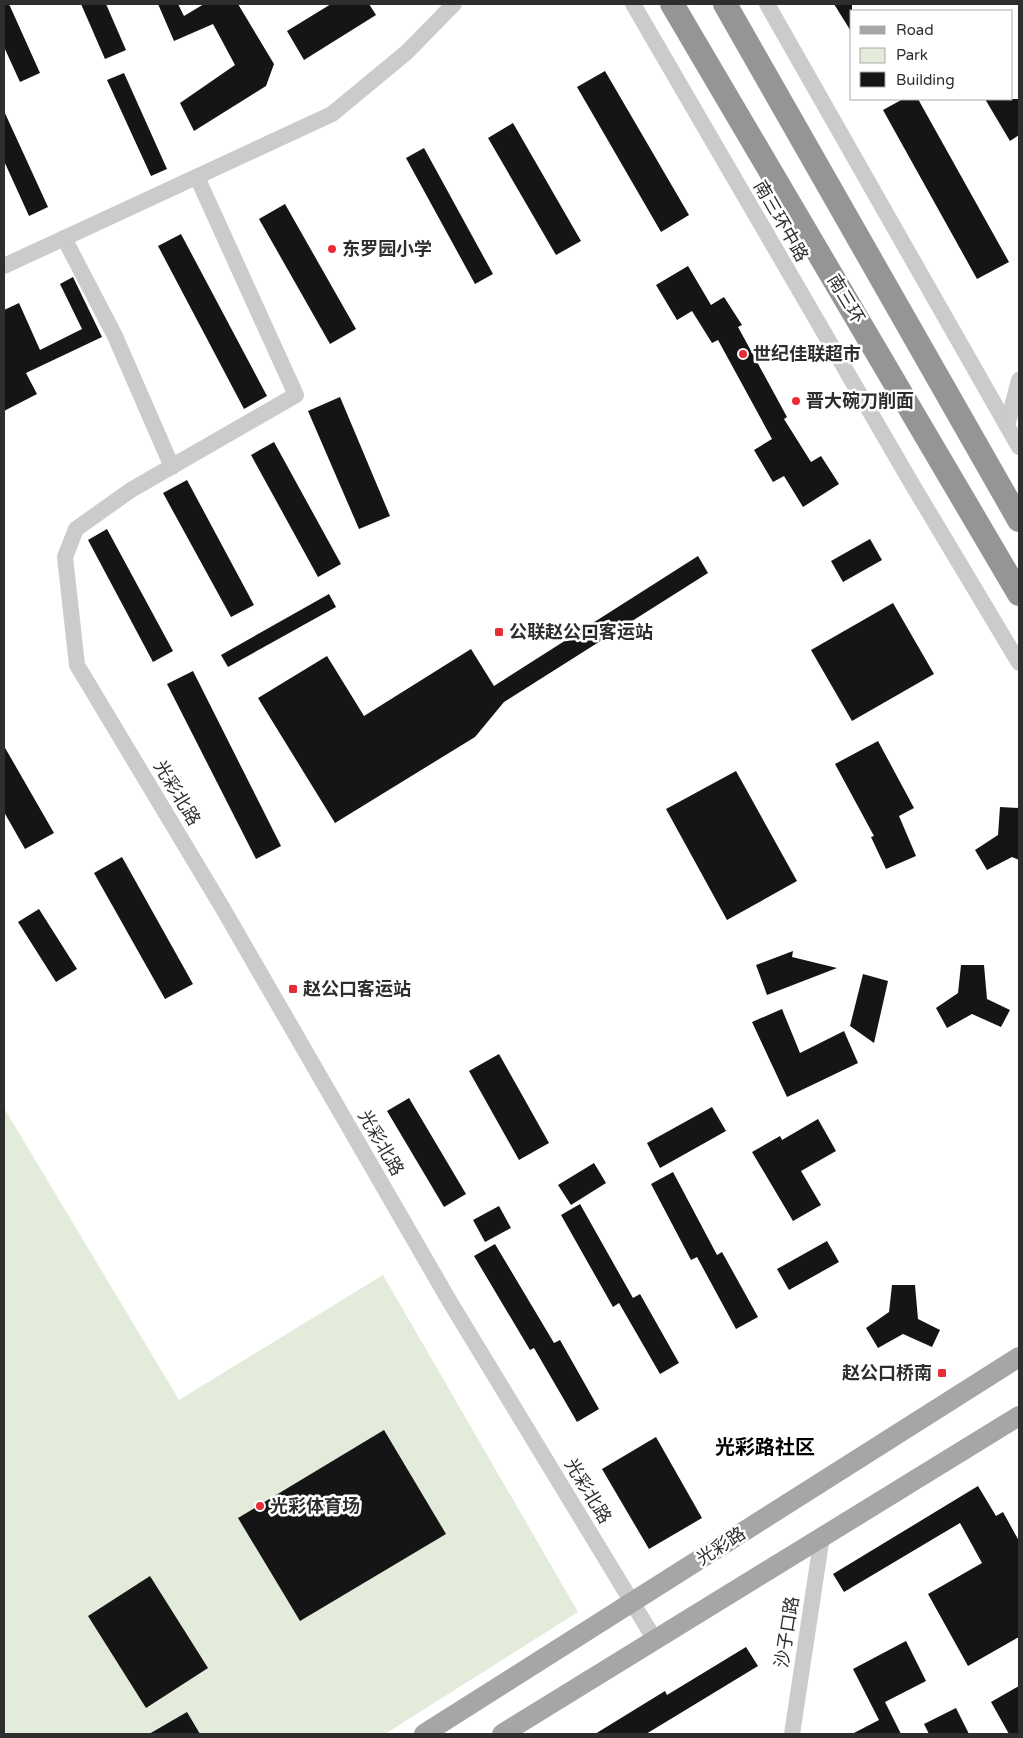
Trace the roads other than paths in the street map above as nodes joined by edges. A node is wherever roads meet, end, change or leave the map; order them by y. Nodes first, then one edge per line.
1 (454, 4) edge
2 (633, 4) edge
3 (672, 4) edge
4 (726, 4) edge
5 (767, 4) edge
6 (197, 177) junction
7 (64, 238) junction
8 (4, 266) edge
9 (1019, 380) edge
10 (1007, 426) junction
11 (1019, 447) edge
12 (172, 467) junction
13 (1019, 520) edge
14 (1001, 562) junction
15 (1019, 594) edge
16 (1019, 603) edge
17 (1019, 663) edge
18 (1019, 1357) edge
19 (1019, 1416) edge
20 (822, 1536) junction
21 (632, 1603) junction
22 (655, 1640) junction
23 (424, 1734) edge
24 (502, 1734) edge
25 (792, 1734) edge

1 - 6 street
2 - 17 street, 南三环中路
3 - 14 highway, 南三环
4 - 13 highway
5 - 10 street
6 - 7 street
6 - 12 street
7 - 8 street
7 - 12 street
9 - 10 street
10 - 11 street
12 - 21 street, 光彩北路
14 - 15 highway, 南三环
14 - 16 highway
18 - 21 main road, 光彩路
19 - 20 main road
20 - 22 main road
20 - 25 street, 沙子口路
21 - 22 street, 光彩北路
21 - 23 main road, 光彩路
22 - 24 main road

